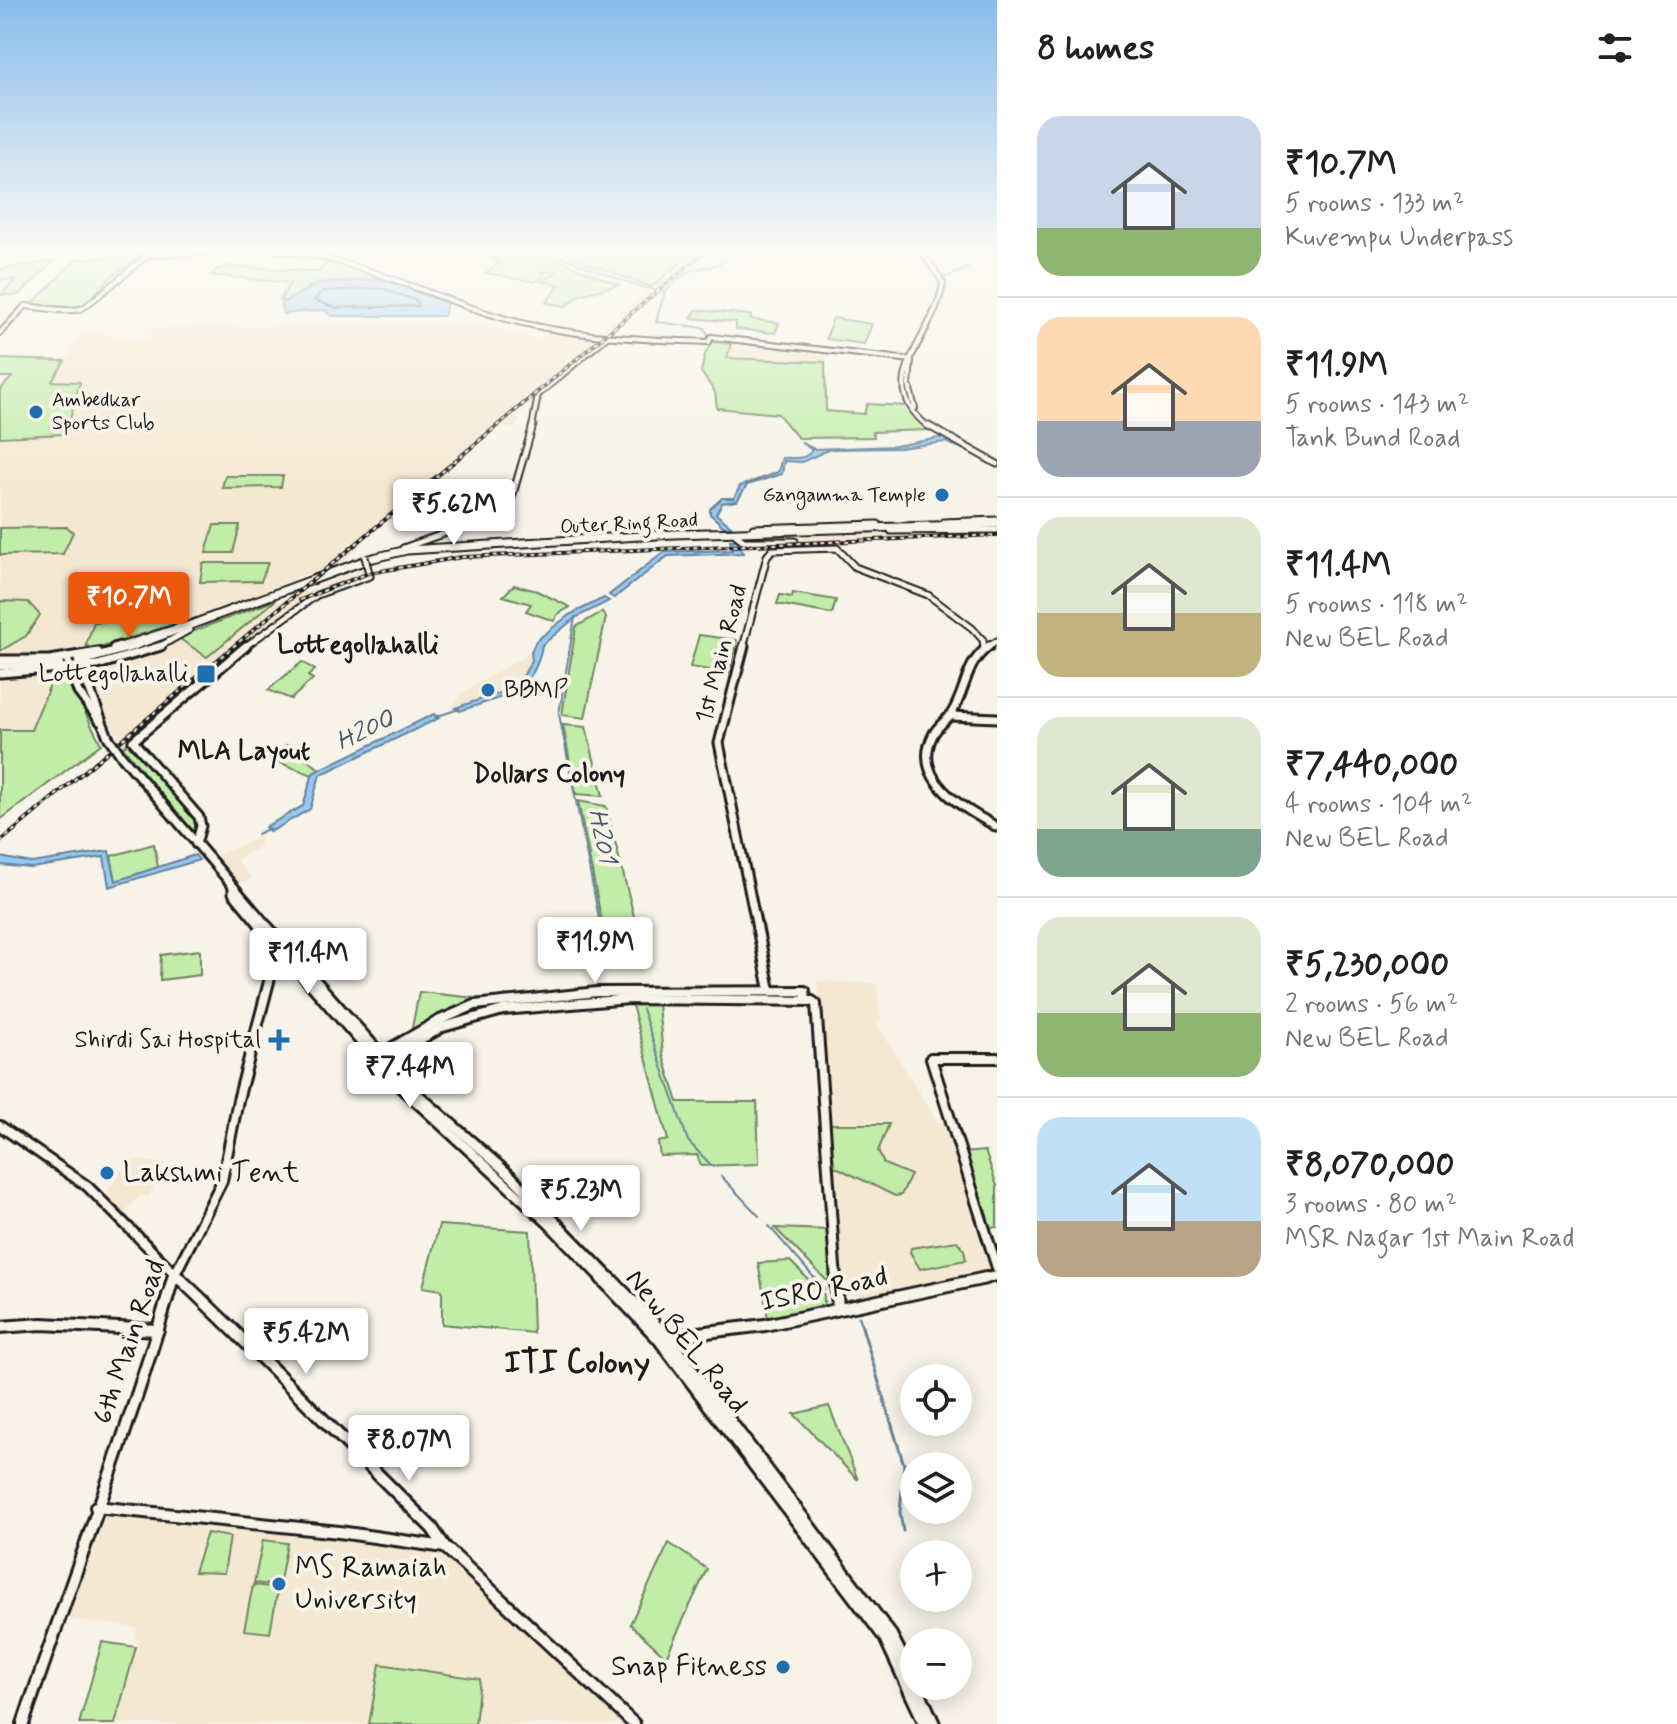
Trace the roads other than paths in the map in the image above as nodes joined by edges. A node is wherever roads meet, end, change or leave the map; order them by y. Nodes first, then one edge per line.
1 (573, 330) edge
2 (928, 330) edge
3 (607, 337) junction
4 (911, 360) junction
5 (995, 462) edge
6 (997, 525) edge
7 (889, 527) junction
8 (753, 528) dead end
9 (736, 535) junction
10 (796, 545) junction
11 (188, 628) junction
12 (997, 641) edge
13 (984, 649) junction
14 (67, 658) junction
15 (81, 666) junction
16 (0, 667) edge
17 (56, 668) junction
18 (68, 672) junction
19 (73, 681) junction
20 (951, 716) junction
21 (997, 718) edge
22 (100, 721) junction
23 (997, 827) edge
24 (196, 844) junction
25 (233, 887) junction
26 (294, 966) junction
27 (770, 990) junction
28 (805, 995) junction
29 (380, 1058) junction
30 (997, 1058) edge
31 (0, 1126) edge
32 (479, 1153) junction
33 (997, 1268) edge
34 (175, 1271) junction
35 (997, 1276) edge
36 (838, 1309) junction
37 (0, 1327) edge
38 (158, 1330) junction
39 (662, 1338) junction
40 (712, 1404) junction
41 (96, 1507) junction
42 (445, 1547) junction
43 (900, 1653) edge
44 (923, 1700) edge
45 (23, 1724) edge
46 (634, 1724) edge
47 (925, 1724) edge
48 (934, 1724) edge

1 - 3 street
2 - 4 street
3 - 4 street
3 - 24 street, bridge
4 - 5 street
6 - 7 highway
7 - 8 street
7 - 9 highway, Outer Ring Road
7 - 11 highway, Outer Ring Road
9 - 10 street
9 - 11 highway, Outer Ring Road
10 - 13 street, 1st Main Road
10 - 27 street, 1st Main Road
11 - 15 highway
11 - 15 street
12 - 13 street
13 - 20 street
14 - 15 street
14 - 16 street
14 - 18 street
15 - 18 street
15 - 22 street
16 - 17 highway
17 - 18 street
17 - 19 street
18 - 19 street
19 - 22 street
20 - 21 street
20 - 23 street
22 - 24 street, New BEL Road, bridge
24 - 25 street, New BEL Road
25 - 26 street, New BEL Road
25 - 29 street, New BEL Road
26 - 29 street, New BEL Road
26 - 34 street, 6th Main Road
27 - 28 street
27 - 29 street
28 - 29 street
28 - 36 street
29 - 32 street, New BEL Road
30 - 33 street
31 - 34 street
32 - 39 street, New BEL Road
32 - 39 street, New BEL Road
34 - 38 street, 6th Main Road
34 - 42 street
35 - 36 street, ISRO Road
36 - 39 street, ISRO Road
37 - 38 street
38 - 41 street, 6th Main Road
39 - 40 street, New BEL Road
40 - 43 street, New BEL Road
40 - 47 street, New BEL Road
41 - 42 street
41 - 45 street, 6th Main Road
42 - 46 street
44 - 48 street

